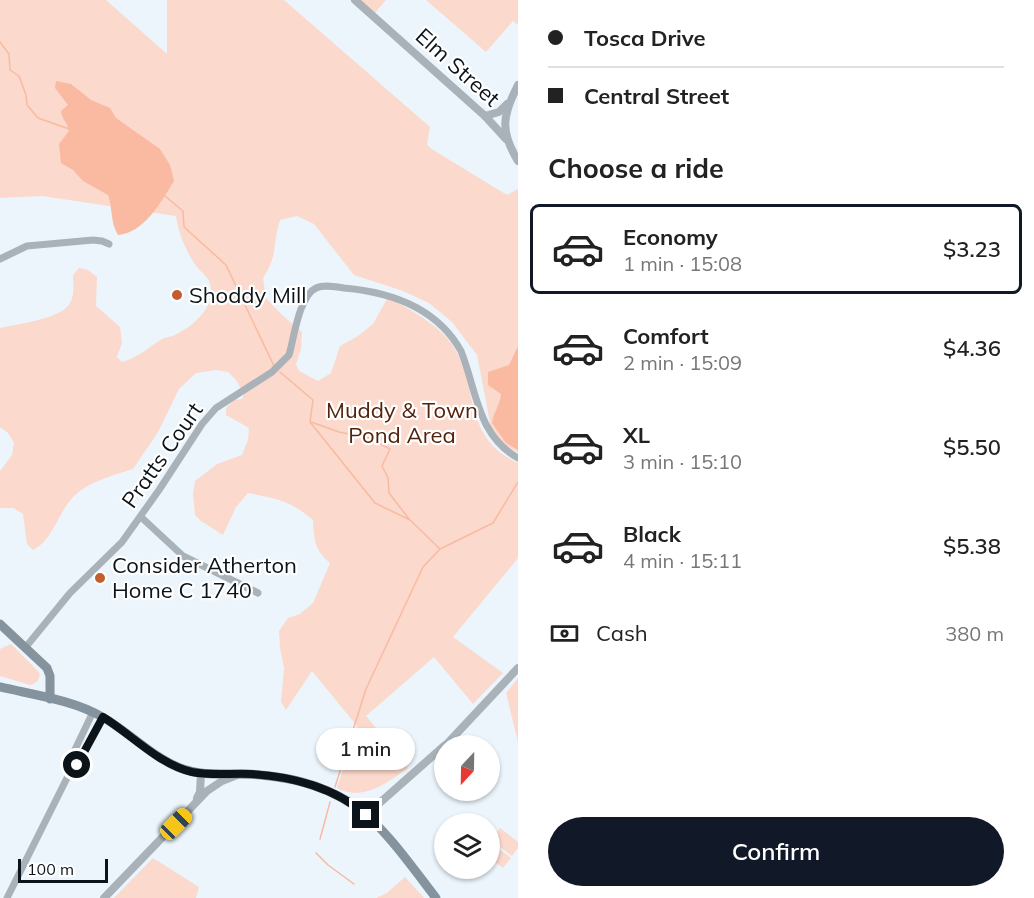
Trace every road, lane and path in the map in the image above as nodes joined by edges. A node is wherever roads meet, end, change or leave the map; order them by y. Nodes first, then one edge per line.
1 (355, 0) edge
2 (518, 85) edge
3 (511, 99) junction
4 (485, 116) junction
5 (506, 139) junction
6 (518, 161) edge
7 (109, 244) dead end
8 (0, 259) edge
9 (518, 458) edge
10 (141, 517) junction
11 (258, 593) dead end
12 (0, 624) edge
13 (26, 648) junction
14 (518, 668) edge
15 (0, 687) edge
16 (50, 699) junction
17 (93, 712) junction
18 (103, 717) junction
19 (455, 735) edge
20 (434, 755) edge
21 (205, 773) junction
22 (240, 774) junction
23 (68, 778) junction
24 (207, 791) junction
25 (193, 807) junction
26 (366, 815) junction
27 (7, 898) edge
28 (104, 898) edge
29 (436, 898) edge

1 - 4 street, Elm Street
2 - 3 street
3 - 4 street
3 - 5 street
4 - 5 street, Elm Street
5 - 6 street, Elm Street
7 - 8 street
9 - 10 street, Pratts Court
10 - 11 street
10 - 13 street, Pratts Court
12 - 13 main road
13 - 16 main road
14 - 19 street
15 - 16 main road
16 - 17 main road
17 - 18 main road
17 - 23 street
18 - 21 main road
18 - 23 street
20 - 26 street
21 - 22 main road
21 - 24 street
21 - 25 street
22 - 24 street
22 - 26 main road
23 - 27 street
24 - 25 street
25 - 28 street
26 - 29 main road

